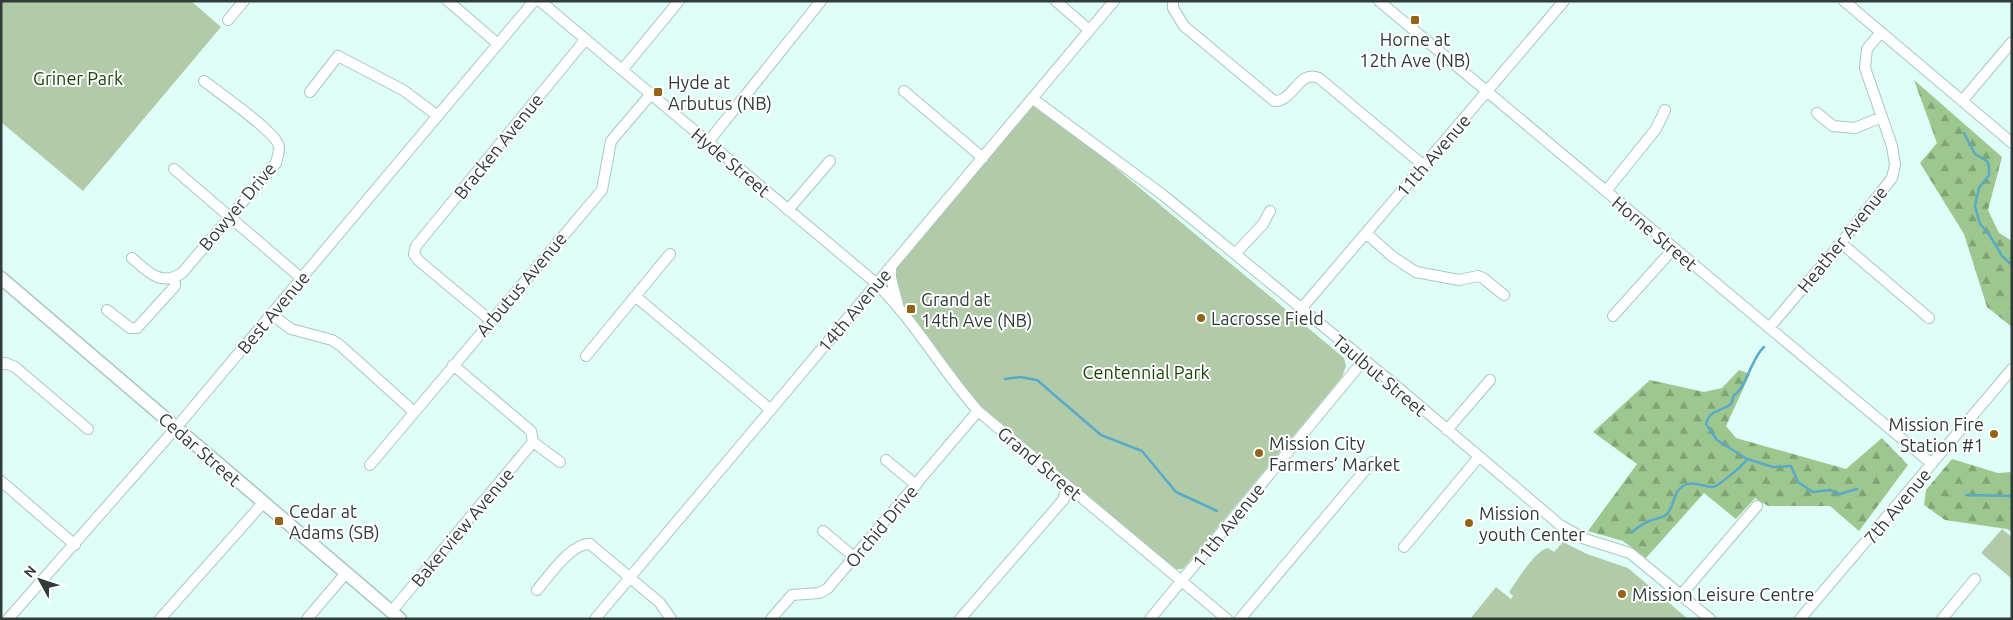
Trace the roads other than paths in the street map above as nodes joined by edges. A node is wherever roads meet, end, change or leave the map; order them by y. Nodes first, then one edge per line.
1 (244, 1) edge
2 (448, 1) edge
3 (534, 1) edge
4 (540, 1) edge
5 (680, 1) edge
6 (821, 1) edge
7 (1056, 1) edge
8 (1114, 1) edge
9 (1173, 1) edge
10 (1564, 1) edge
11 (1385, 3) edge
12 (1850, 3) edge
13 (228, 20) dead end
14 (1090, 30) junction
15 (1881, 32) junction
16 (585, 40) junction
17 (2012, 42) edge
18 (498, 44) junction
19 (622, 70) junction
20 (204, 81) dead end
21 (904, 91) dead end
22 (310, 92) dead end
23 (1488, 92) junction
24 (651, 94) junction
25 (1033, 98) junction
26 (1962, 101) junction
27 (1665, 110) dead end
28 (1816, 113) dead end
29 (438, 116) junction
30 (1882, 117) junction
31 (708, 142) junction
32 (2012, 143) edge
33 (983, 158) junction
34 (830, 161) dead end
35 (1423, 165) junction
36 (174, 169) dead end
37 (1606, 191) junction
38 (788, 210) junction
39 (1270, 211) dead end
40 (231, 216) junction
41 (1366, 233) junction
42 (1841, 243) junction
43 (1674, 248) junction
44 (670, 254) dead end
45 (1235, 254) junction
46 (132, 258) dead end
47 (891, 266) junction
48 (1, 278) edge
49 (175, 278) junction
50 (301, 278) junction
51 (877, 284) junction
52 (1504, 295) dead end
53 (636, 296) junction
54 (899, 306) junction
55 (107, 310) dead end
56 (1301, 310) junction
57 (271, 314) junction
58 (1613, 316) dead end
59 (1929, 318) dead end
60 (490, 320) junction
61 (1769, 328) junction
62 (586, 356) dead end
63 (1363, 361) junction
64 (1, 365) edge
65 (453, 365) junction
66 (2012, 369) edge
67 (1490, 380) dead end
68 (770, 410) junction
69 (978, 411) junction
70 (414, 412) junction
71 (175, 428) junction
72 (88, 429) dead end
73 (1446, 430) junction
74 (533, 442) junction
75 (1478, 458) junction
76 (886, 460) dead end
77 (560, 462) dead end
78 (1372, 462) dead end
79 (370, 464) dead end
80 (1932, 464) junction
81 (1, 481) edge
82 (916, 485) junction
83 (1066, 485) junction
84 (263, 503) junction
85 (1757, 506) dead end
86 (823, 531) dead end
87 (75, 545) junction
88 (1404, 547) dead end
89 (854, 557) junction
90 (346, 573) junction
91 (630, 578) junction
92 (1975, 578) dead end
93 (1181, 582) junction
94 (538, 590) dead end
95 (1681, 595) junction
96 (396, 615) edge
97 (1803, 615) edge
98 (8, 619) edge
99 (160, 619) edge
100 (307, 619) edge
101 (595, 619) edge
102 (670, 619) edge
103 (771, 619) edge
104 (960, 619) edge
105 (1150, 619) edge
106 (1227, 619) edge
107 (1240, 619) edge
108 (1710, 619) edge
109 (1816, 619) edge
110 (1942, 619) edge

1 - 13 street
2 - 18 street
3 - 18 street, Best Avenue
4 - 16 street, Hyde Street
5 - 19 street
6 - 31 street
7 - 14 street
8 - 14 street, 14th Avenue
9 - 35 street
10 - 23 street, 11th Avenue
11 - 23 street, Horne Street
12 - 15 street
14 - 25 street, 14th Avenue
15 - 26 street
15 - 30 street, Heather Avenue
16 - 19 street, Hyde Street
16 - 60 street, Bracken Avenue
17 - 26 street
18 - 29 street, Best Avenue
19 - 24 street, Hyde Street
20 - 40 street, Bowyer Drive
21 - 33 street
22 - 29 street
23 - 35 street, 11th Avenue
23 - 37 street, Horne Street
24 - 31 street, Hyde Street
24 - 60 street, Arbutus Avenue
25 - 33 street, 14th Avenue
25 - 45 street, Taulbut Street
26 - 32 street
27 - 37 street
28 - 30 street
29 - 50 street, Best Avenue
30 - 42 street, Heather Avenue
31 - 38 street, Hyde Street
33 - 47 street, 14th Avenue
34 - 38 street
35 - 41 street, 11th Avenue
36 - 40 street
37 - 43 street, Horne Street
38 - 51 street, Hyde Street
39 - 45 street
40 - 49 street, Bowyer Drive
40 - 50 street
41 - 52 street
41 - 56 street, 11th Avenue
42 - 59 street
42 - 61 street, Heather Avenue
43 - 58 street
43 - 61 street, Horne Street
44 - 53 street
45 - 56 street, Taulbut Street
46 - 49 street
47 - 51 street, 14th Avenue
47 - 54 street
48 - 71 main road, Cedar Street
49 - 55 street, Bowyer Drive
50 - 57 street, Best Avenue
51 - 54 street, Grand Street
51 - 68 street, 14th Avenue
53 - 62 street
53 - 68 street
54 - 69 street, Grand Street
56 - 63 street, Taulbut Street
57 - 70 street
57 - 71 street, Best Avenue
60 - 65 street, Arbutus Avenue
61 - 80 street, Horne Street
63 - 73 street, Taulbut Street
63 - 93 street, 11th Avenue
64 - 72 street
65 - 70 street, Arbutus Avenue
65 - 74 street
66 - 80 street, 7th Avenue
67 - 73 street
68 - 91 street, 14th Avenue
69 - 82 street, Orchid Drive
69 - 83 street, Grand Street
70 - 79 street, Arbutus Avenue
71 - 84 main road, Cedar Street
71 - 87 street, Best Avenue
73 - 75 street, Taulbut Street
74 - 77 street
74 - 96 street, Bakerview Avenue
75 - 88 street
75 - 95 street, Taulbut Street
76 - 82 street
78 - 107 street
80 - 97 street, 7th Avenue
81 - 87 street
82 - 89 street, Orchid Drive
83 - 93 street, Grand Street
83 - 104 street
84 - 90 main road, Cedar Street
84 - 99 street
85 - 95 street
86 - 89 street
87 - 98 street, Best Avenue
89 - 103 street, Orchid Drive
90 - 96 main road, Cedar Street
90 - 100 street
91 - 94 street
91 - 101 street, 14th Avenue
91 - 102 street
92 - 110 street
93 - 105 street, 11th Avenue
93 - 106 street, Grand Street
95 - 108 street, Taulbut Street
97 - 109 street

